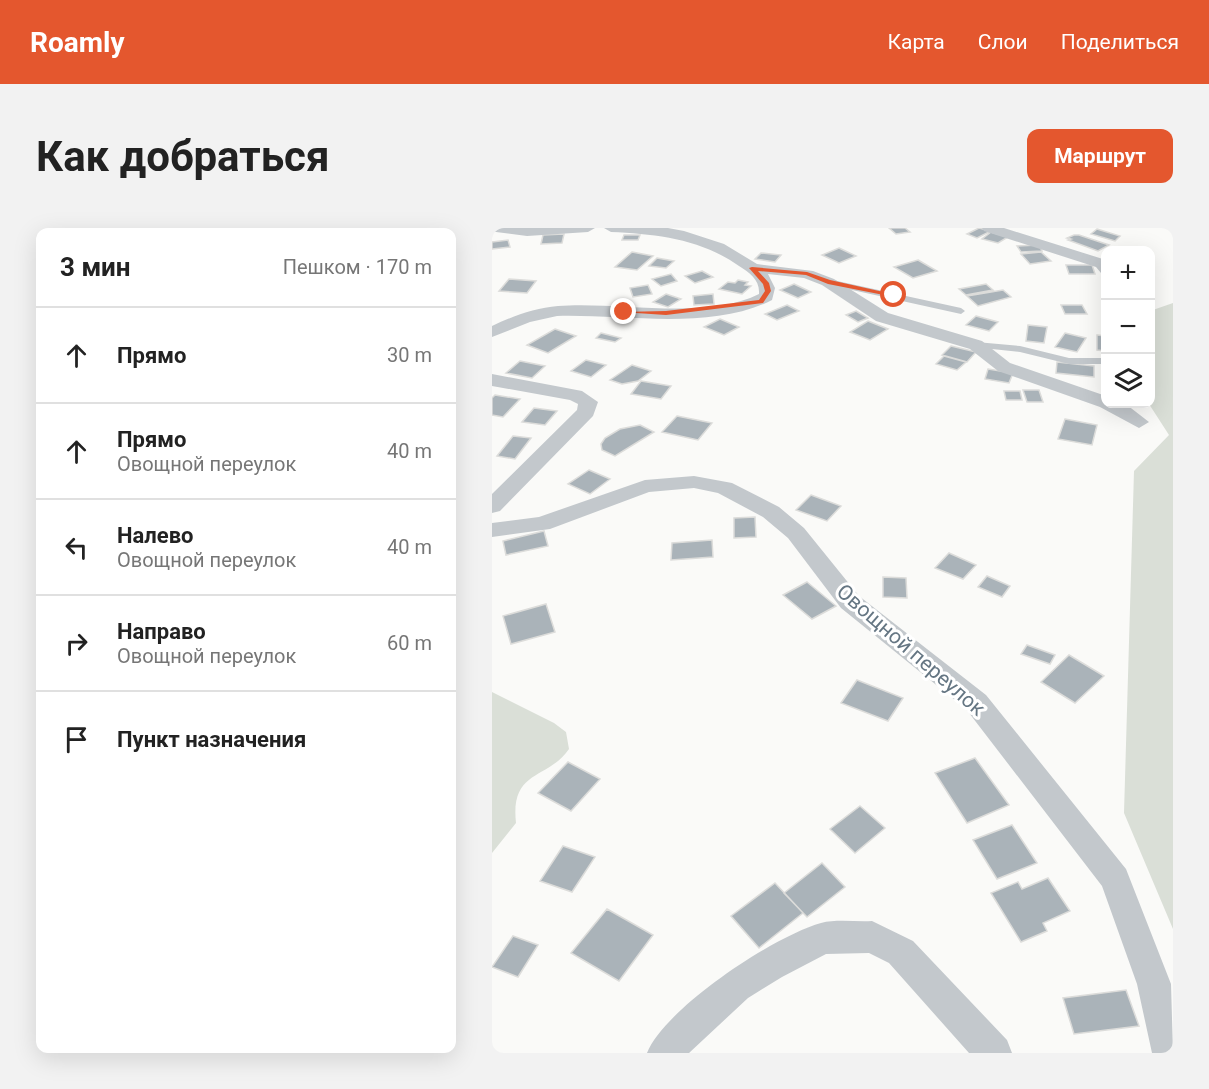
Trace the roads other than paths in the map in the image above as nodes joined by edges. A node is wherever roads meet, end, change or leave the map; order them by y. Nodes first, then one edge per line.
1 (496, 228) edge
2 (588, 228) edge
3 (610, 228) edge
4 (989, 228) edge
5 (1101, 264) edge
6 (752, 268) junction
7 (828, 282) junction
8 (961, 311) dead end
9 (492, 332) edge
10 (976, 345) junction
11 (1101, 362) edge
12 (492, 380) edge
13 (1101, 401) edge
14 (1118, 408) edge
15 (1139, 422) dead end
16 (492, 506) edge
17 (492, 530) edge
18 (665, 1053) edge
19 (994, 1053) edge
20 (1170, 1053) edge

1 - 2 street
3 - 6 street
4 - 5 street
6 - 7 street
6 - 9 street
7 - 8 lane
7 - 10 street
10 - 11 lane
10 - 13 street
12 - 16 street
14 - 15 street
17 - 20 street, Овощной переулок
18 - 19 street

